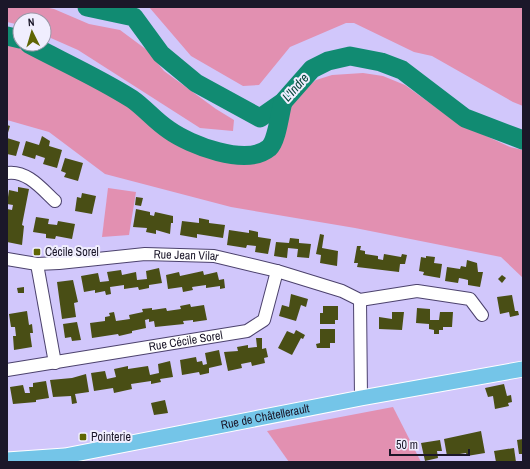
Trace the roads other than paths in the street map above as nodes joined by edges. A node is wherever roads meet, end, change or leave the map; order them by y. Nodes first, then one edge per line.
1 (7, 173) edge
2 (55, 201) dead end
3 (7, 259) edge
4 (37, 264) junction
5 (277, 271) junction
6 (360, 300) junction
7 (482, 315) dead end
8 (55, 363) junction
9 (7, 370) edge
10 (523, 370) edge
11 (361, 398) junction
12 (15, 461) edge

1 - 2 street
3 - 4 street, Rue Jean Vilar
4 - 5 street, Rue Jean Vilar
4 - 8 street
5 - 6 street, Rue Jean Vilar
5 - 8 street, Rue Cécile Sorel
6 - 7 street
6 - 11 street
8 - 9 street, Rue Cécile Sorel
10 - 11 main road, Rue de Châtellerault
11 - 12 main road, Rue de Châtellerault

